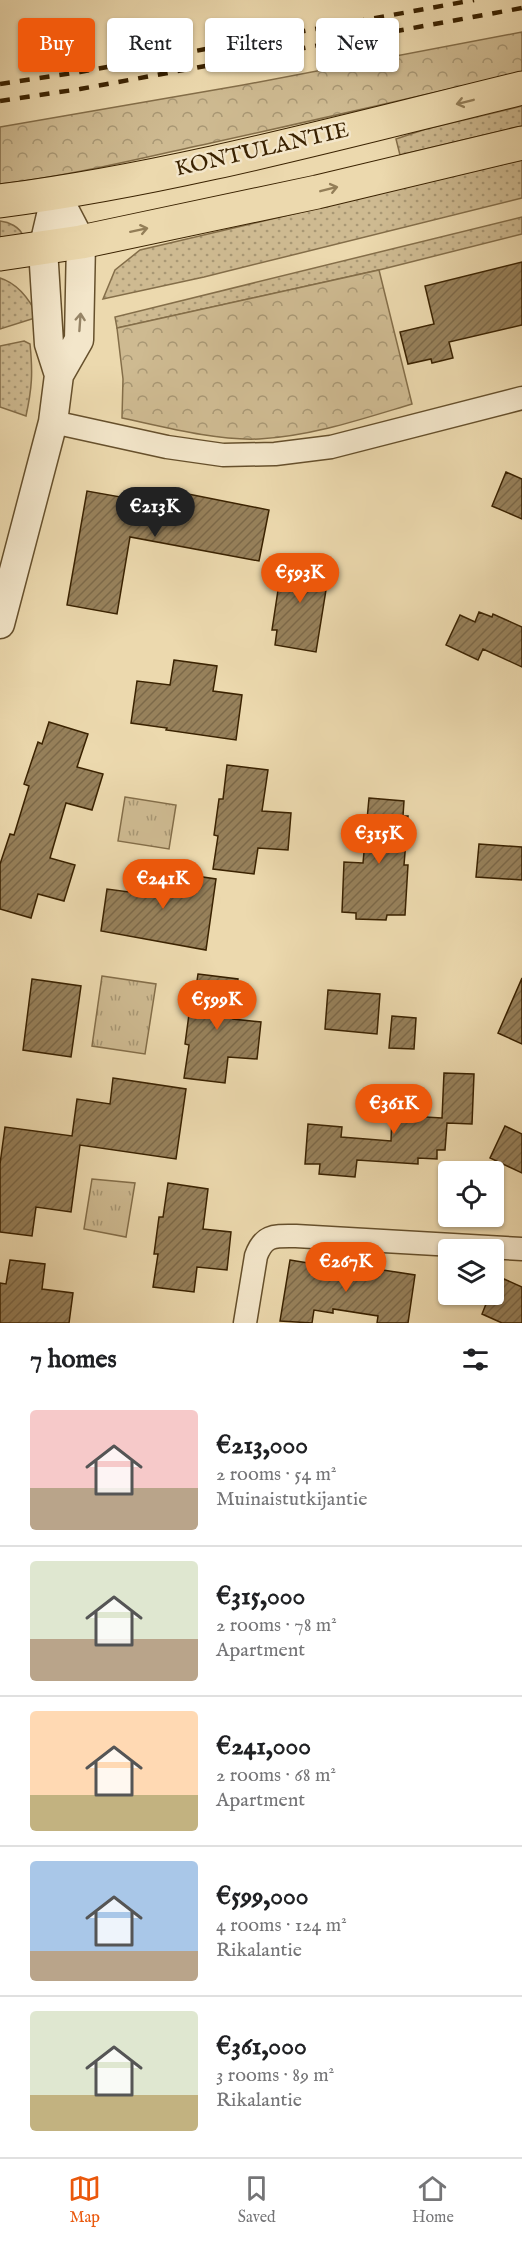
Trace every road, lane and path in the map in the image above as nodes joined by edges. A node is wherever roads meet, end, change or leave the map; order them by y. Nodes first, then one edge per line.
1 (522, 88) edge
2 (522, 143) edge
3 (56, 194) junction
4 (0, 201) edge
5 (81, 242) junction
6 (43, 249) junction
7 (0, 254) edge
8 (60, 375) junction
9 (522, 398) edge
10 (53, 422) junction
11 (0, 624) edge
12 (522, 1249) edge
13 (245, 1323) edge

1 -> 3 main road, KONTULANTIE
5 -> 2 main road
3 - 4 main road, KONTULANTIE
3 - 5 street
3 - 6 street
5 - 6 main road
8 -> 5 street
6 - 7 main road
6 - 8 street
8 - 10 street
9 - 10 street
10 - 11 street
12 - 13 street

